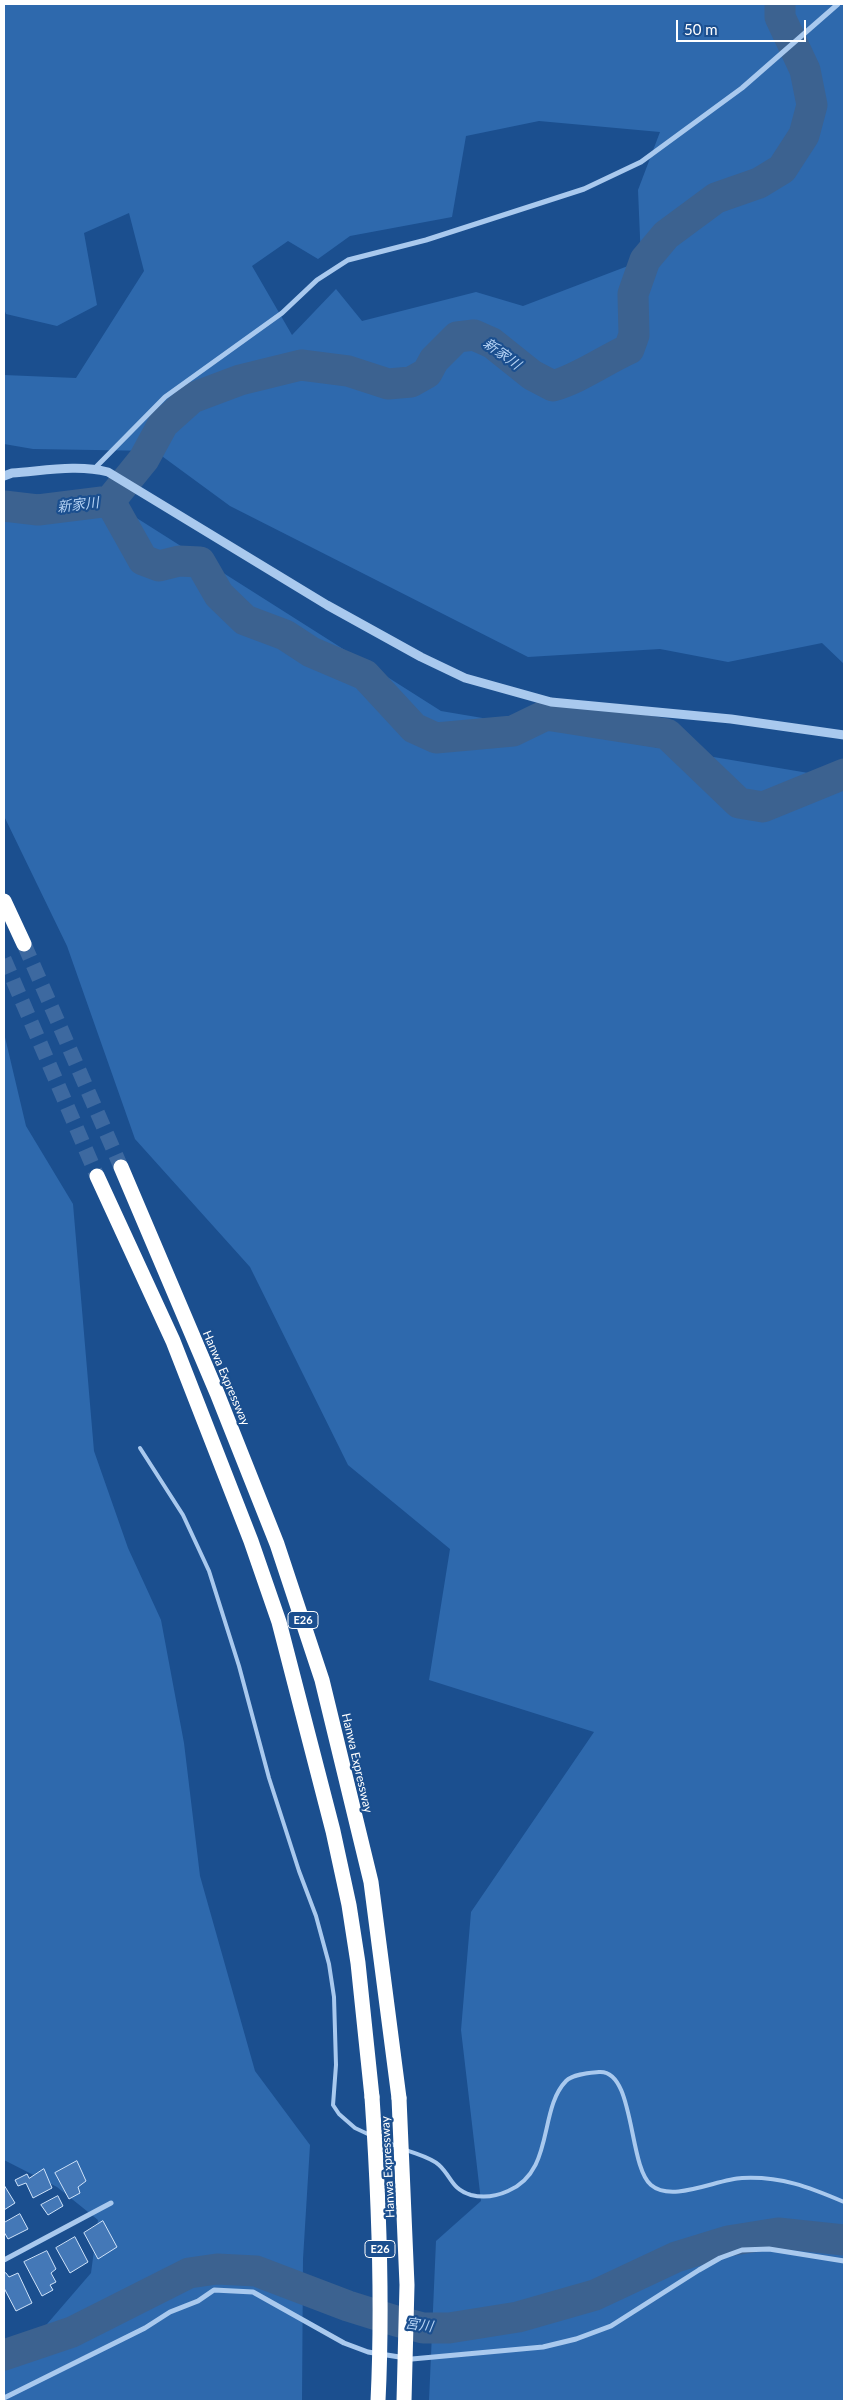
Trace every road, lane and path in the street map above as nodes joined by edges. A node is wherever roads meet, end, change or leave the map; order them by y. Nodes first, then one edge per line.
1 (838, 4) edge
2 (94, 468) junction
3 (4, 476) edge
4 (844, 735) edge
5 (4, 901) edge
6 (24, 944) tunnel mouth
7 (120, 1167) tunnel mouth
8 (97, 1176) tunnel mouth
9 (140, 1448) dead end
10 (844, 2202) edge
11 (110, 2203) dead end
12 (4, 2260) edge
13 (844, 2261) edge
14 (4, 2398) edge
15 (378, 2401) edge
16 (404, 2401) edge

1 - 2 street
2 - 3 street
2 - 4 street
5 - 6 highway
7 - 16 highway, Hanwa Expressway / E26, bridge
8 - 15 highway, Hanwa Expressway / E26, bridge
9 - 10 lane
11 - 12 street
13 - 14 street

